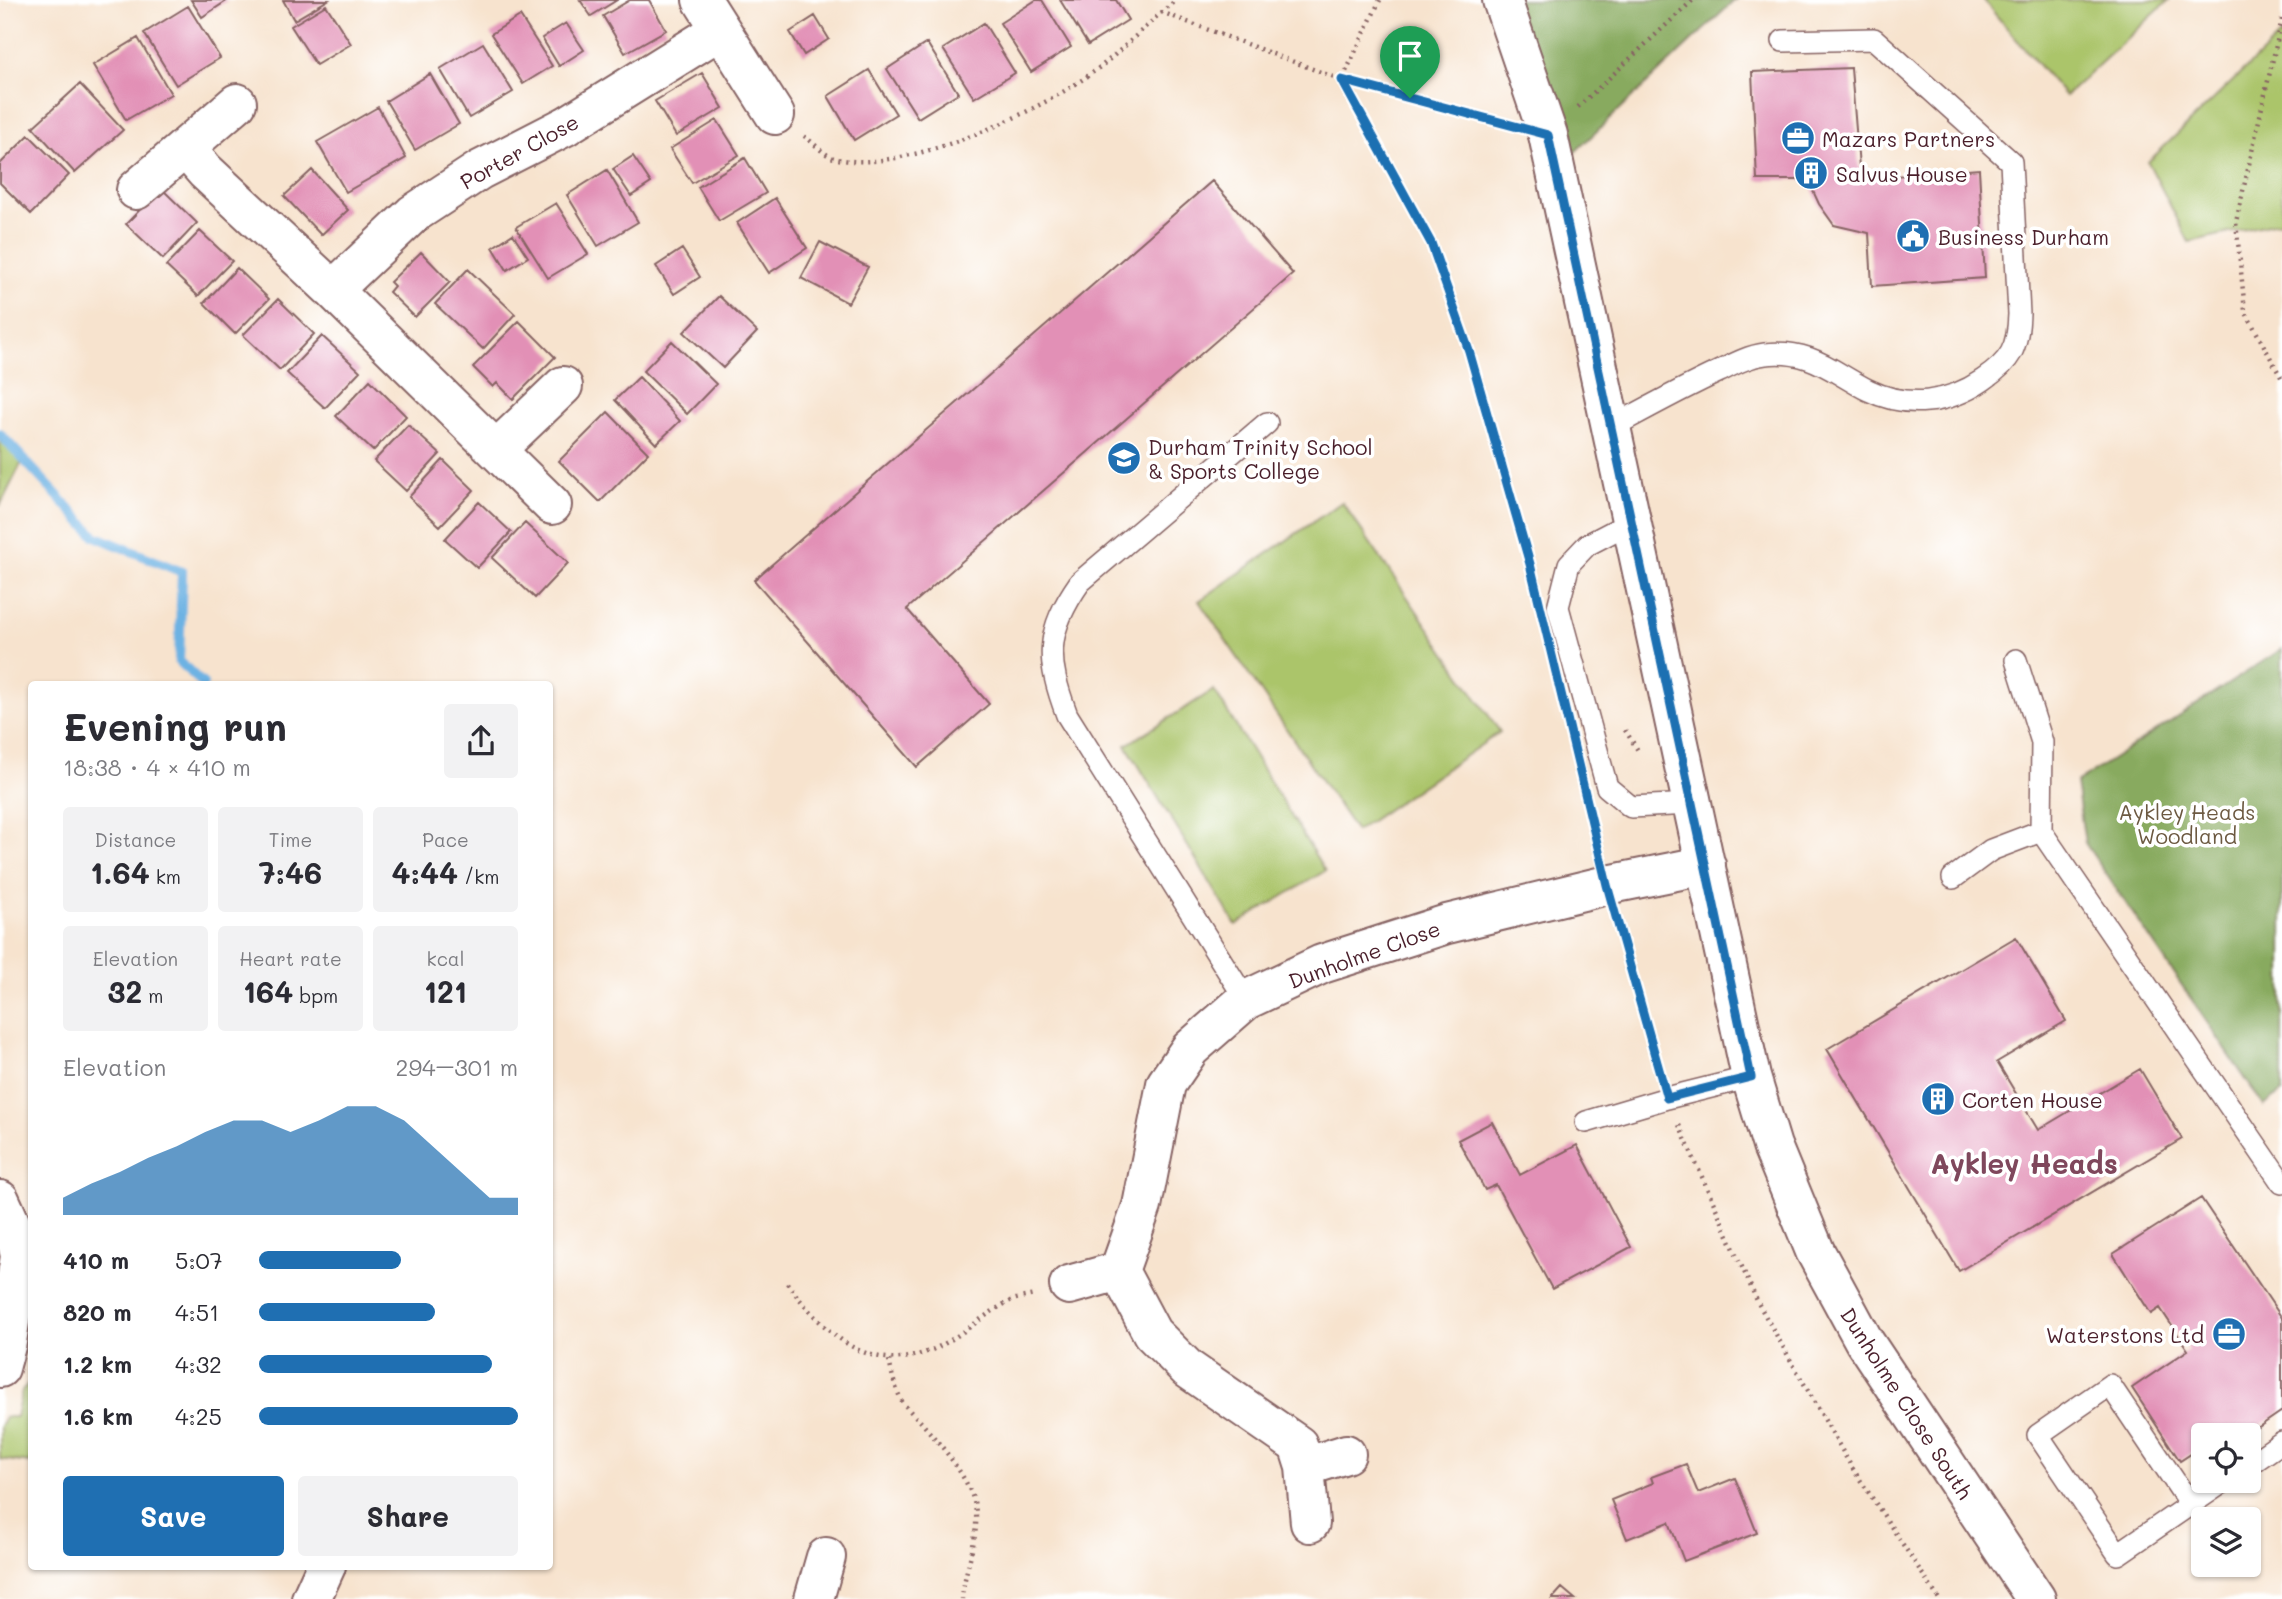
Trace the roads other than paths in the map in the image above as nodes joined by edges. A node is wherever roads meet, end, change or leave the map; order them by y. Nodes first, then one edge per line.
1 (1502, 0) edge
2 (711, 15) edge
3 (1783, 41) dead end
4 (237, 103) dead end
5 (775, 115) road end
6 (186, 148) junction
7 (136, 190) dead end
8 (332, 290) junction
9 (563, 386) dead end
10 (1266, 423) dead end
11 (1612, 427) junction
12 (496, 450) junction
13 (552, 505) dead end
14 (1631, 522) junction
15 (2016, 660) dead end
16 (1692, 803) junction
17 (2041, 831) junction
18 (1706, 865) junction
19 (1954, 878) dead end
20 (1246, 1000) junction
21 (1751, 1077) junction
22 (1586, 1122) dead end
23 (2282, 1183) edge
24 (0, 1200) edge
25 (1119, 1271) junction
26 (1069, 1285) road end
27 (13, 1352) edge
28 (2282, 1442) edge
29 (1346, 1454) dead end
30 (2261, 1457) edge
31 (1306, 1467) junction
32 (2207, 1493) edge
33 (2190, 1504) dead end
34 (1310, 1523) dead end
35 (826, 1557) dead end
36 (324, 1570) edge
37 (311, 1599) edge
38 (814, 1599) edge
39 (2036, 1599) edge

1 - 11 street, Dunholme Close South
2 - 5 street, Porter Close
2 - 8 street, Porter Close
3 - 11 lane
4 - 6 street
6 - 7 street
6 - 8 street
8 - 12 street
9 - 12 street
10 - 20 lane
11 - 14 street, Dunholme Close South
12 - 13 street
14 - 16 street, Dunholme Close South
14 - 16 lane
15 - 17 lane
16 - 18 street, Dunholme Close South
17 - 19 lane
17 - 23 lane
18 - 20 street, Dunholme Close
18 - 21 street, Dunholme Close South
20 - 25 street, Dunholme Close
21 - 22 lane
21 - 39 street, Dunholme Close South
24 - 27 street
25 - 26 street
25 - 31 street
28 - 30 lane
29 - 31 street
31 - 34 street
32 - 33 lane
35 - 38 street
36 - 37 street

